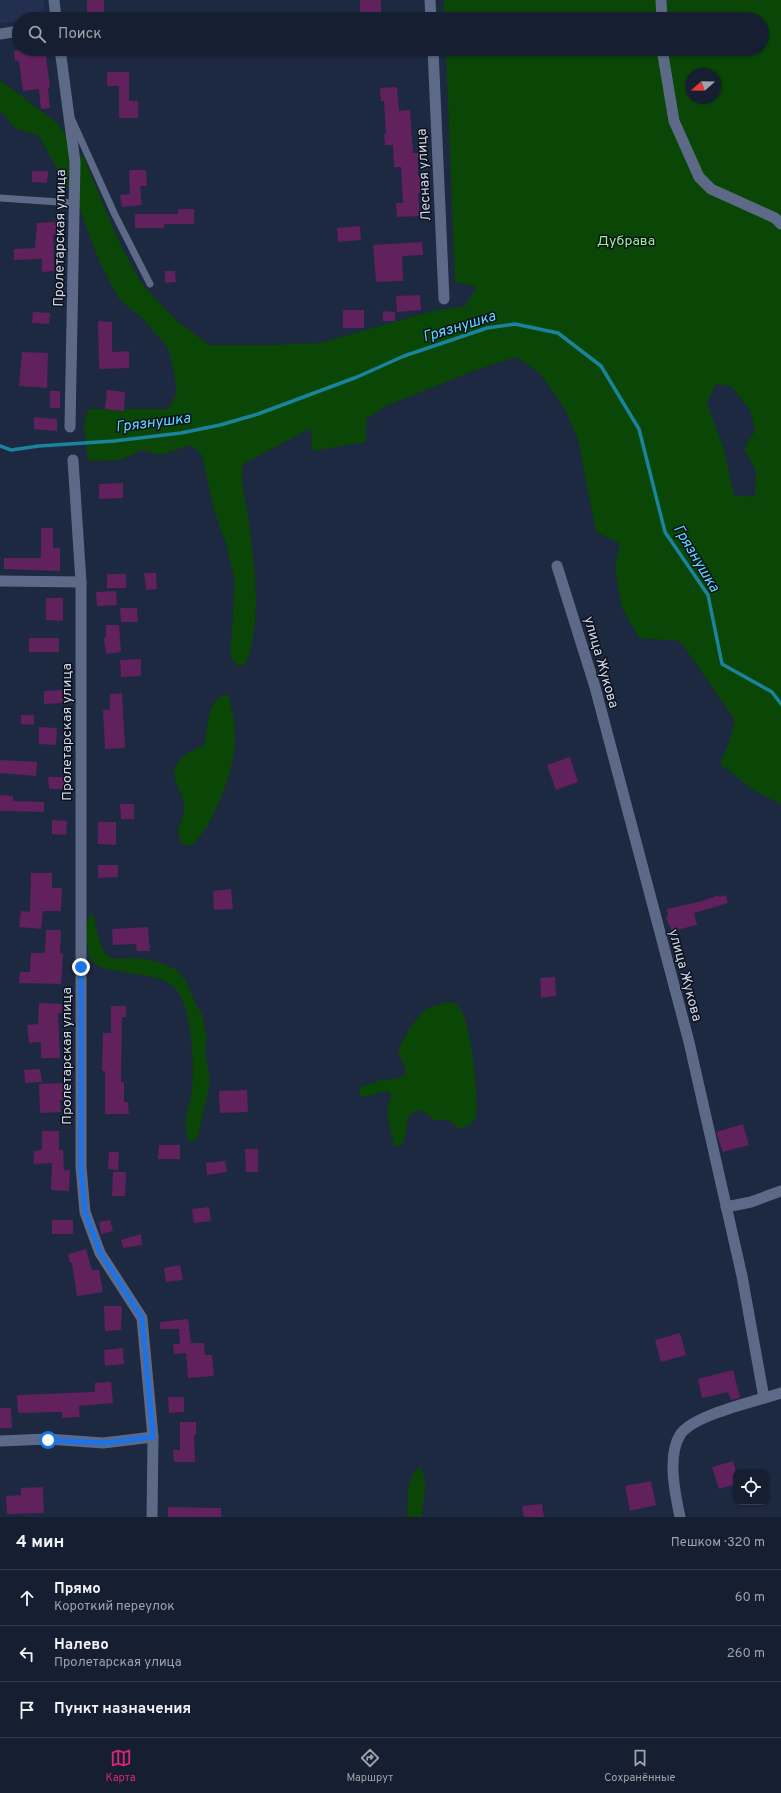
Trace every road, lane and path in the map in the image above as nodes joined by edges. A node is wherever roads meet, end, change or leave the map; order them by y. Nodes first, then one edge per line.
1 (54, 0) edge
2 (430, 0) edge
3 (661, 0) edge
4 (55, 12) edge
5 (431, 12) edge
6 (662, 12) edge
7 (12, 32) edge
8 (0, 34) edge
9 (61, 56) edge
10 (433, 56) edge
11 (663, 56) edge
12 (68, 111) junction
13 (0, 198) edge
14 (74, 203) junction
15 (781, 224) edge
16 (150, 284) dead end
17 (444, 299) dead end
18 (70, 428) dead end
19 (74, 460) dead end
20 (557, 566) dead end
21 (0, 581) edge
22 (80, 582) junction
23 (781, 1191) edge
24 (726, 1207) junction
25 (781, 1393) edge
26 (764, 1398) junction
27 (153, 1437) junction
28 (0, 1441) edge
29 (152, 1517) edge
30 (680, 1517) edge

1 - 4 street
2 - 5 street
3 - 6 street
7 - 8 street
9 - 12 street, Пролетарская улица
10 - 17 street, Лесная улица
11 - 15 street
12 - 14 street, Пролетарская улица
12 - 16 lane
13 - 14 lane
14 - 18 street, Пролетарская улица
19 - 22 street, Пролетарская улица
20 - 24 street, улица Жукова
21 - 22 street
22 - 27 street, Пролетарская улица
23 - 24 street
24 - 26 street, улица Жукова
25 - 26 street
26 - 30 street
27 - 28 street
27 - 29 street, Пролетарская улица

